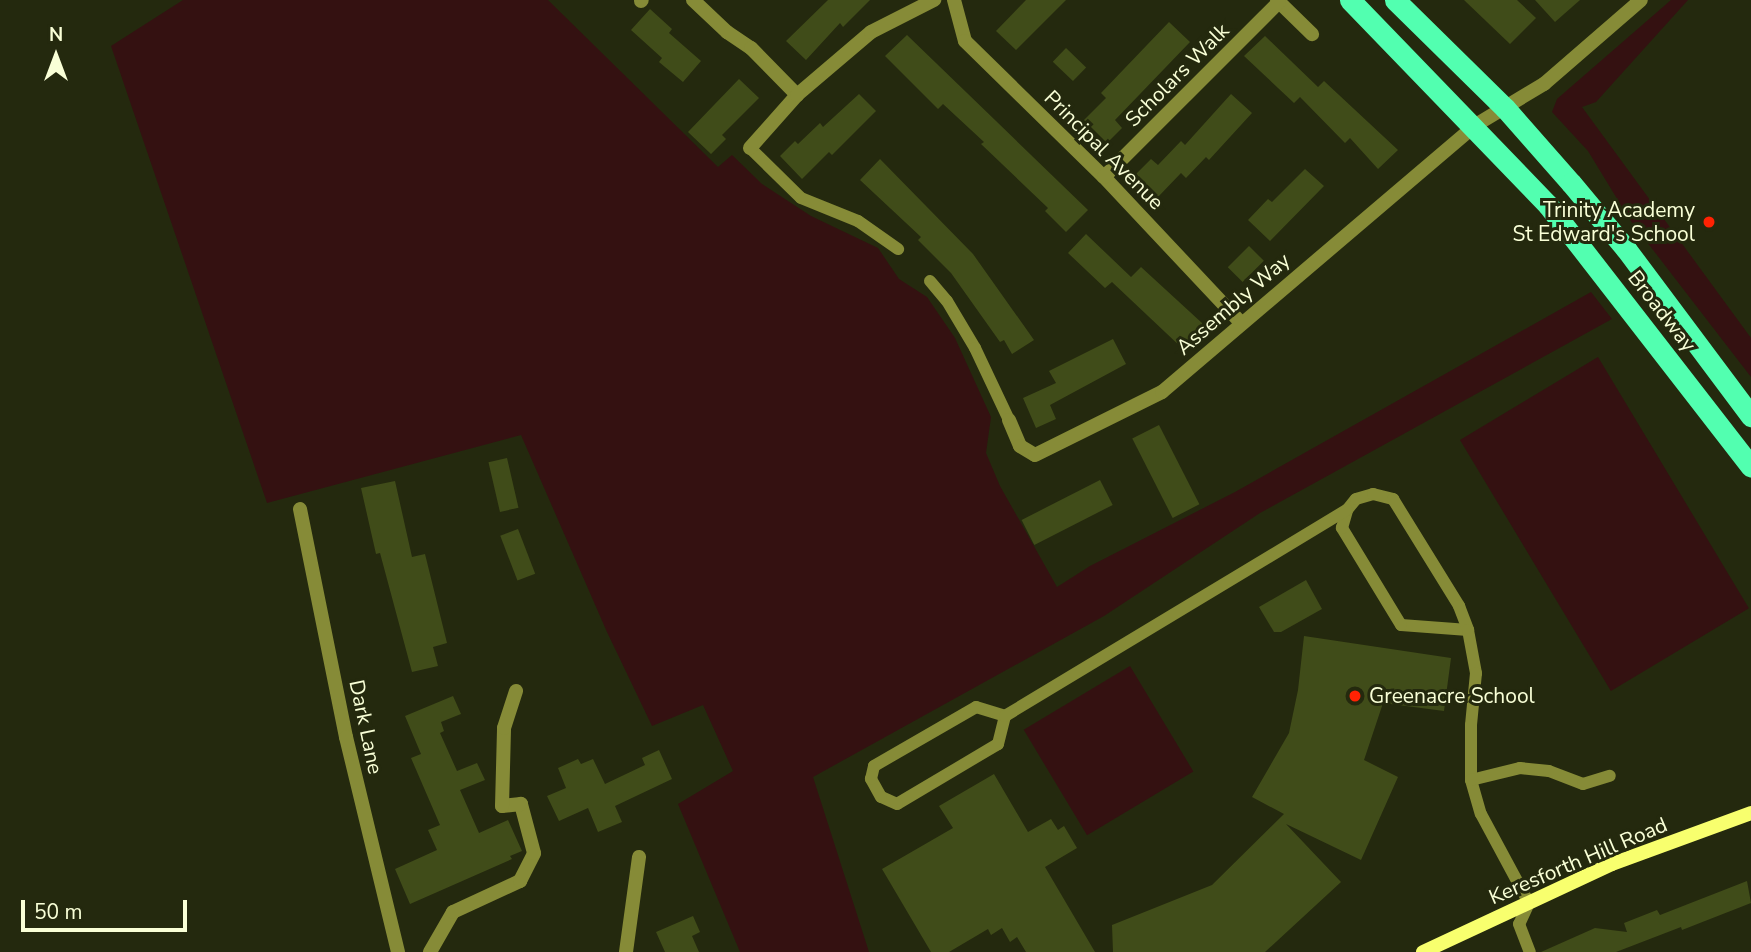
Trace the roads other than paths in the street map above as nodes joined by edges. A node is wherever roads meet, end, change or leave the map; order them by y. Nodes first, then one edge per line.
1 (693, 0) edge
2 (934, 0) edge
3 (954, 0) edge
4 (1350, 0) edge
5 (1395, 0) edge
6 (1641, 0) edge
7 (1278, 1) edge
8 (1312, 34) dead end
9 (797, 95) junction
10 (1505, 108) junction
11 (1474, 126) junction
12 (750, 148) joint
13 (1104, 177) junction
14 (898, 249) dead end
15 (930, 281) dead end
16 (1240, 322) junction
17 (1751, 416) edge
18 (1009, 420) joint
19 (1751, 467) edge
20 (300, 509) dead end
21 (1347, 510) junction
22 (1468, 630) junction
23 (516, 691) dead end
24 (1006, 716) junction
25 (1610, 776) dead end
26 (1471, 780) junction
27 (1751, 814) edge
28 (639, 857) dead end
29 (1529, 903) junction
30 (398, 952) edge
31 (430, 952) edge
32 (626, 952) edge
33 (1423, 952) edge
34 (1530, 952) edge

1 - 9 street
2 - 9 street
3 - 13 street, Principal Avenue
4 - 11 highway, Broadway
5 - 10 highway, Broadway
6 - 10 street
7 - 8 street, Scholars Walk
7 - 13 street, Scholars Walk
9 - 12 street
10 - 11 street
10 - 17 highway, Broadway
11 - 16 street, Assembly Way
11 - 19 highway, Broadway
12 - 14 lane
13 - 16 street, Principal Avenue
15 - 18 lane
16 - 18 street, Assembly Way
20 - 30 street, Dark Lane
21 - 22 lane
21 - 22 lane
21 - 24 lane
22 - 26 lane
23 - 31 street
24 - 24 lane
25 - 26 lane
26 - 29 lane
27 - 29 main road, Keresforth Hill Road
28 - 32 street
29 - 33 main road, Keresforth Hill Road
29 - 34 lane

